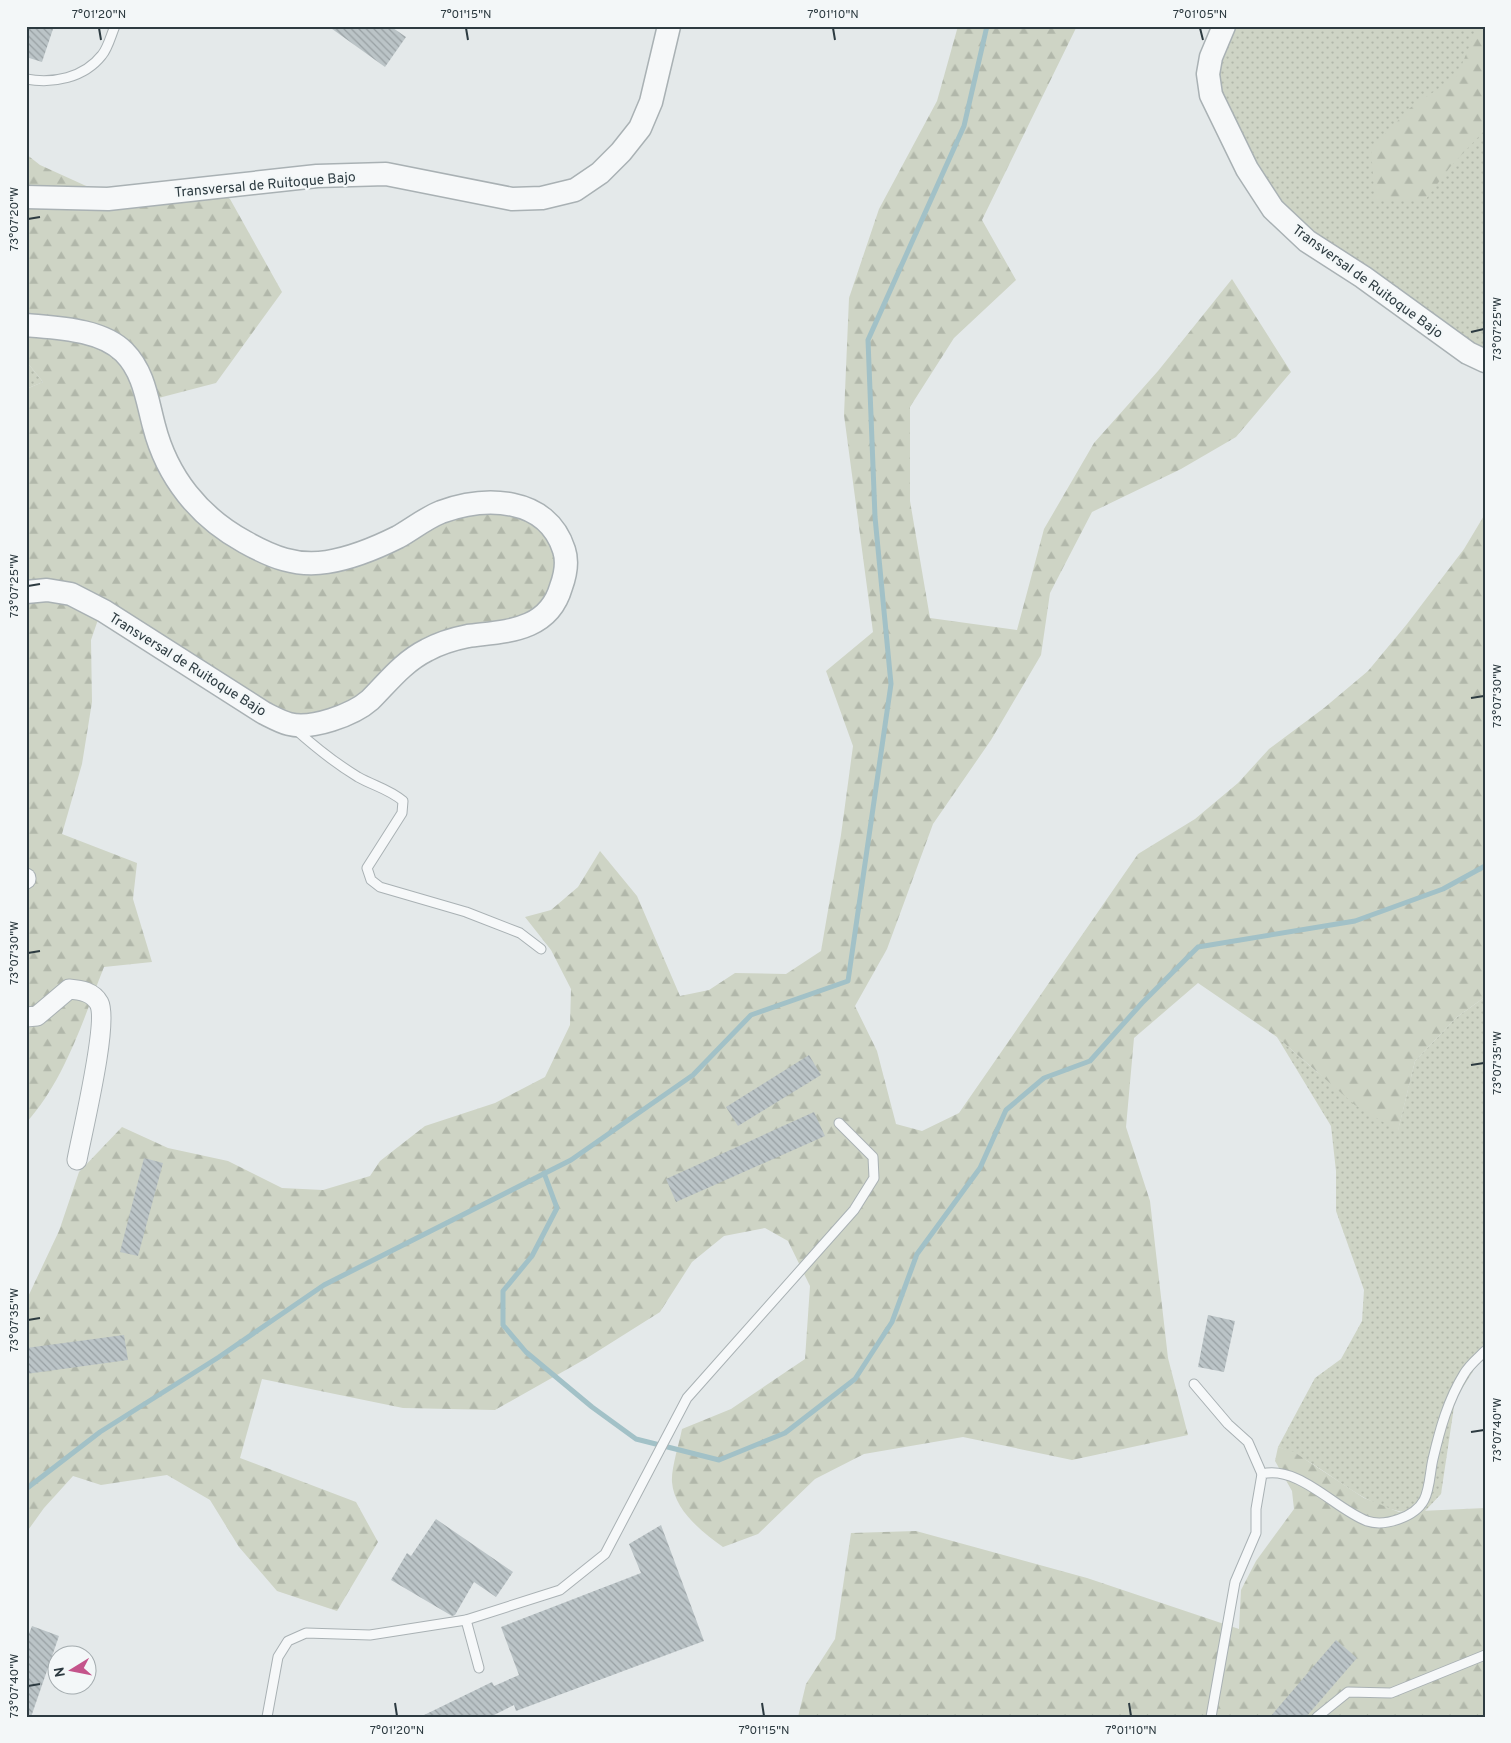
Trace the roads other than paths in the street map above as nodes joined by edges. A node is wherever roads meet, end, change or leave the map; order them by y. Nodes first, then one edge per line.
1 (115, 26) edge
2 (669, 26) edge
3 (1224, 26) edge
4 (26, 79) edge
5 (26, 197) edge
6 (26, 325) edge
7 (1485, 361) edge
8 (26, 592) edge
9 (291, 725) junction
10 (541, 950) dead end
11 (26, 1017) edge
12 (839, 1123) dead end
13 (77, 1160) dead end
14 (1485, 1352) edge
15 (1194, 1384) dead end
16 (1262, 1474) junction
17 (466, 1620) junction
18 (1485, 1655) edge
19 (479, 1668) dead end
20 (267, 1717) edge
21 (1211, 1717) edge
22 (1317, 1717) edge

1 - 4 lane
2 - 5 street, Transversal de Ruitoque Bajo
3 - 7 street, Transversal de Ruitoque Bajo
6 - 9 street
8 - 9 street, Transversal de Ruitoque Bajo
9 - 10 lane
11 - 13 street
12 - 17 lane
14 - 16 lane
15 - 16 lane
16 - 21 lane
17 - 19 lane
17 - 20 lane
18 - 22 lane

